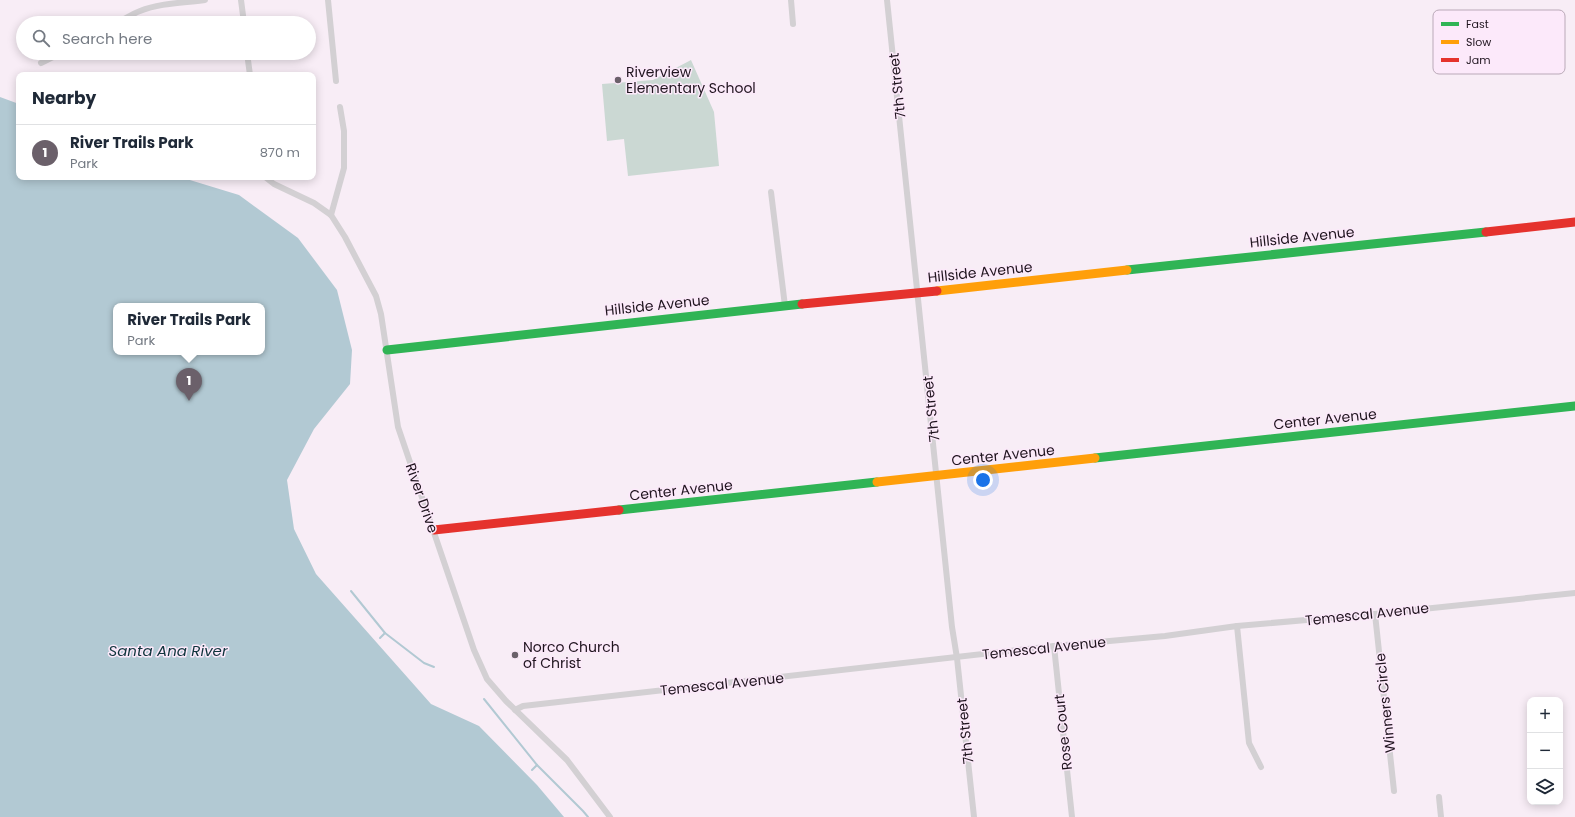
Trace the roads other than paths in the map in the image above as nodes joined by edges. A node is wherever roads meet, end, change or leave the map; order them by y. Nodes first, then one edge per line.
1 (205, 0) edge
2 (241, 0) edge
3 (328, 0) edge
4 (791, 0) edge
5 (887, 0) edge
6 (130, 16) edge
7 (243, 16) edge
8 (793, 24) dead end
9 (47, 60) edge
10 (248, 60) edge
11 (41, 63) dead end
12 (250, 72) edge
13 (336, 81) dead end
14 (340, 107) dead end
15 (269, 180) edge
16 (771, 192) dead end
17 (331, 215) junction
18 (1575, 222) edge
19 (919, 293) junction
20 (785, 306) junction
21 (387, 350) junction
22 (1575, 406) edge
23 (937, 476) junction
24 (434, 530) junction
25 (1575, 593) edge
26 (1375, 614) junction
27 (1237, 626) junction
28 (1054, 646) junction
29 (957, 658) junction
30 (515, 710) junction
31 (1261, 767) dead end
32 (1394, 791) dead end
33 (1439, 797) dead end
34 (610, 817) edge
35 (974, 817) edge
36 (1072, 817) edge
37 (1442, 817) edge

1 - 6 street
2 - 7 street
3 - 13 street
4 - 8 street
5 - 19 street, 7th Street
9 - 11 street
10 - 12 street
14 - 17 street
15 - 17 street, River Drive
16 - 20 street
17 - 21 street, River Drive
18 - 19 street, Hillside Avenue
19 - 20 street, Hillside Avenue
19 - 23 street, 7th Street
20 - 21 street, Hillside Avenue
21 - 24 street, River Drive
22 - 23 street, Center Avenue
23 - 24 street, Center Avenue
23 - 29 street, 7th Street
24 - 30 street, River Drive
25 - 26 street, Temescal Avenue
26 - 27 street, Temescal Avenue
26 - 32 street, Winners Circle
27 - 28 street, Temescal Avenue
27 - 31 street
28 - 29 street, Temescal Avenue
28 - 36 street, Rose Court
29 - 30 street, Temescal Avenue
29 - 35 street, 7th Street
30 - 34 street, River Drive
33 - 37 street

